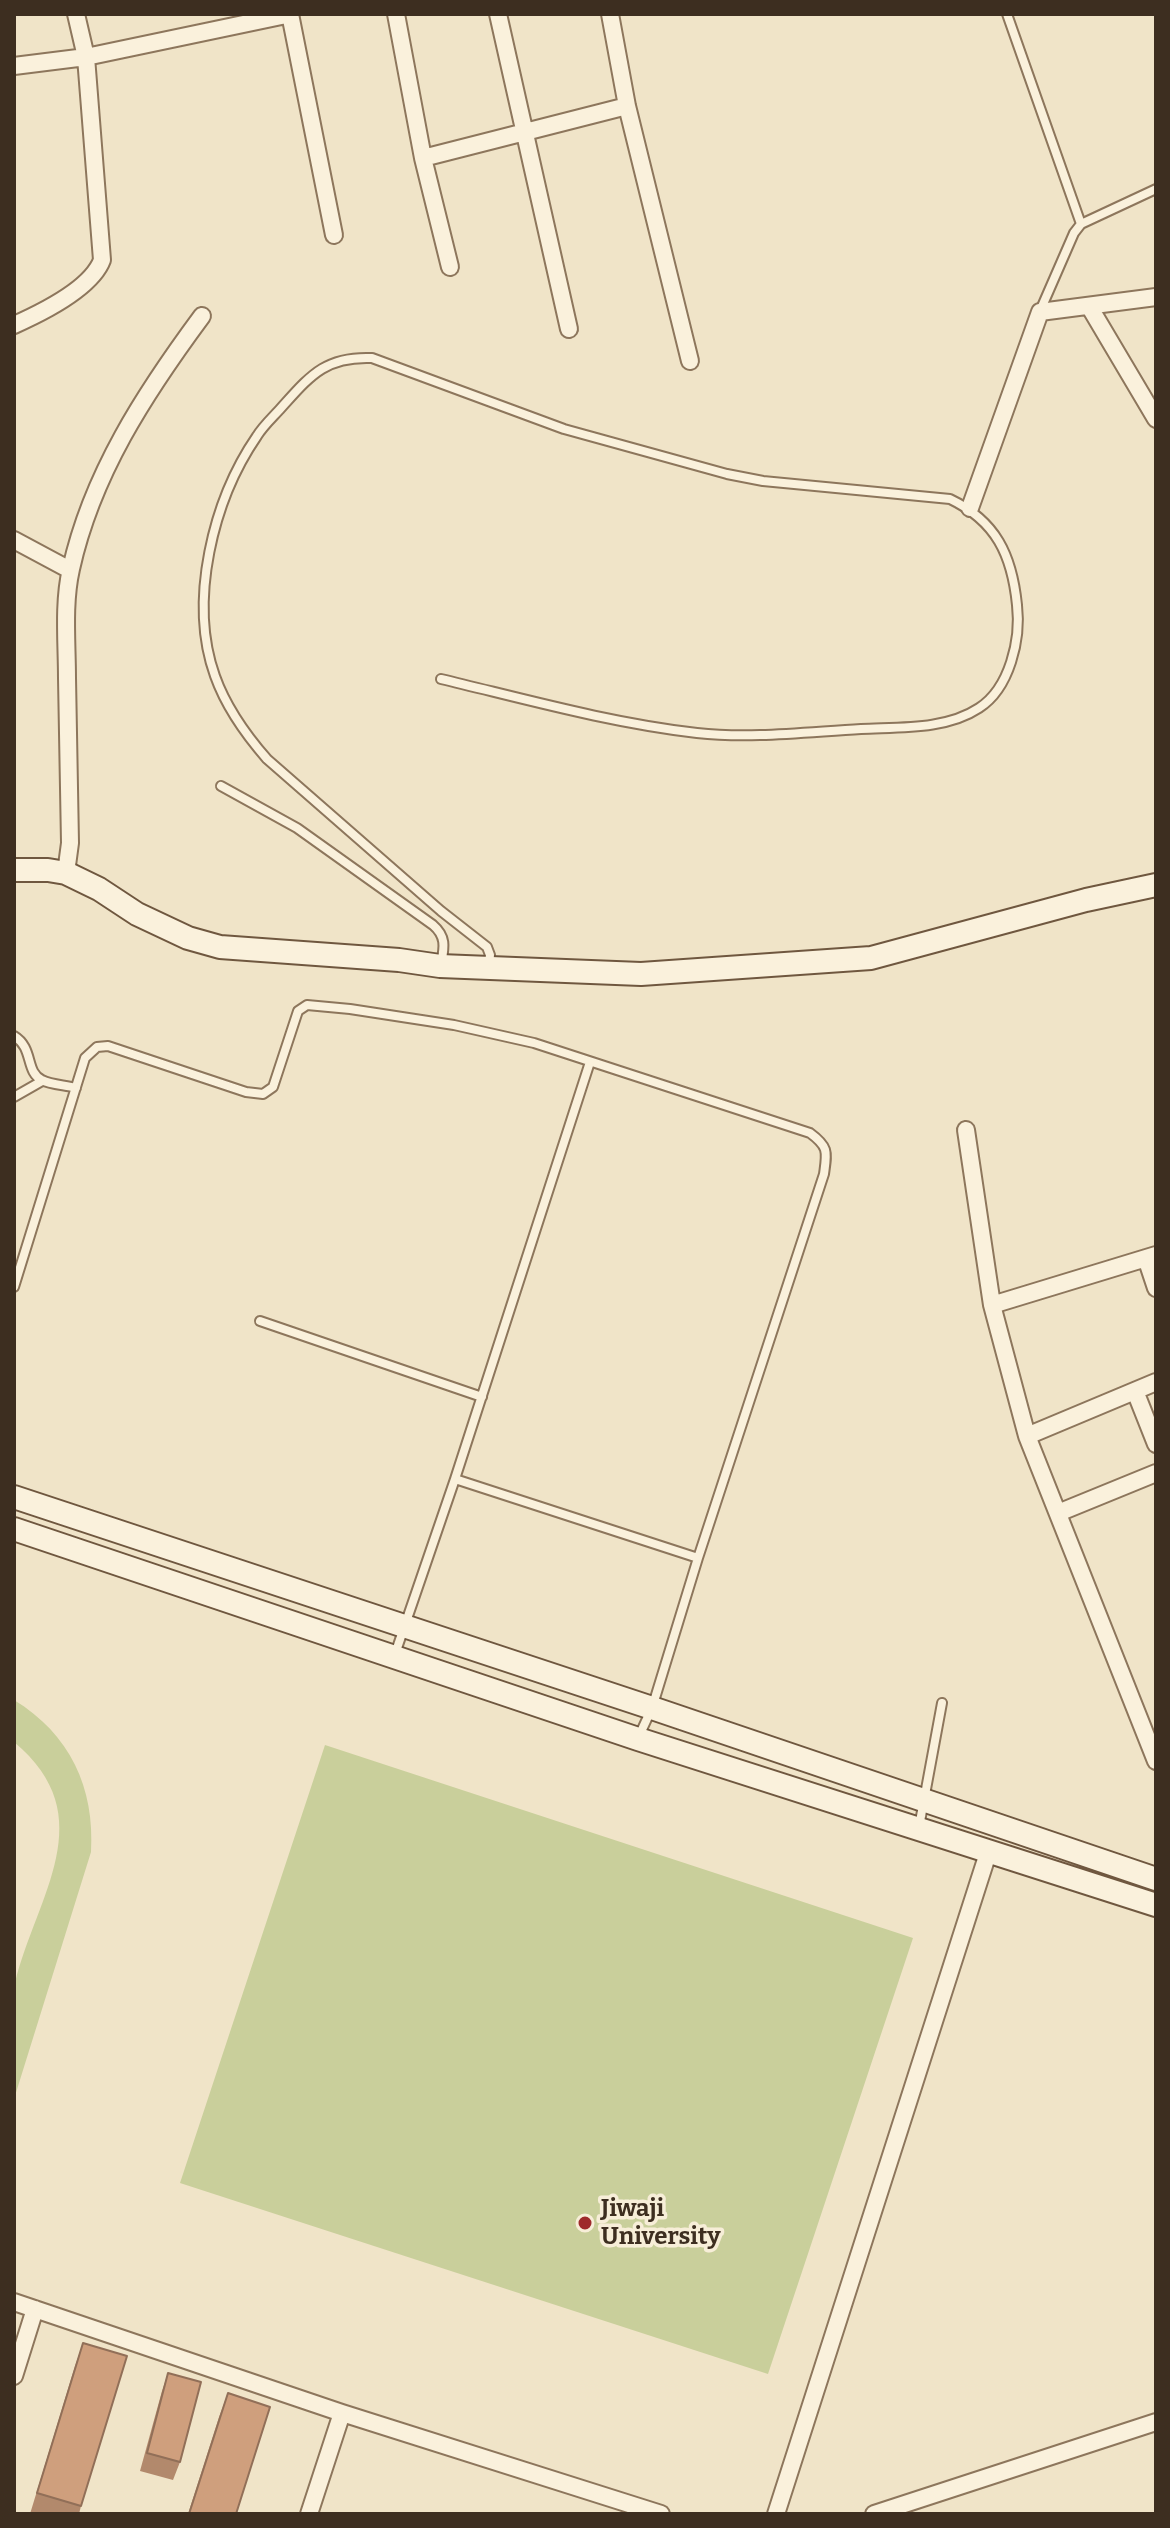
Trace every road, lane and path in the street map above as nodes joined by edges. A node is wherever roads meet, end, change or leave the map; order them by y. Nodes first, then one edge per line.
1 (76, 14) edge
2 (290, 14) edge
3 (396, 14) edge
4 (498, 14) edge
5 (610, 14) edge
6 (1007, 14) edge
7 (86, 57) junction
8 (14, 66) edge
9 (627, 106) junction
10 (525, 133) junction
11 (423, 158) junction
12 (1156, 189) edge
13 (1081, 224) junction
14 (334, 235) dead end
15 (450, 267) dead end
16 (1156, 297) edge
17 (1089, 306) junction
18 (1040, 312) junction
19 (202, 316) dead end
20 (14, 325) edge
21 (569, 329) dead end
22 (690, 361) dead end
23 (1156, 419) edge
24 (970, 508) junction
25 (14, 540) edge
26 (70, 570) junction
27 (441, 679) dead end
28 (221, 786) dead end
29 (14, 870) edge
30 (66, 873) junction
31 (1156, 885) edge
32 (440, 966) junction
33 (488, 968) junction
34 (14, 1036) edge
35 (590, 1062) junction
36 (42, 1081) junction
37 (76, 1088) junction
38 (14, 1097) edge
39 (966, 1130) dead end
40 (1151, 1257) edge
41 (14, 1287) edge
42 (1156, 1288) edge
43 (992, 1305) junction
44 (260, 1321) dead end
45 (1156, 1382) edge
46 (1135, 1391) junction
47 (482, 1397) junction
48 (1027, 1436) junction
49 (1156, 1444) edge
50 (1156, 1473) edge
51 (455, 1479) junction
52 (14, 1497) edge
53 (1058, 1513) junction
54 (14, 1529) edge
55 (698, 1558) junction
56 (405, 1628) junction
57 (393, 1658) junction
58 (942, 1703) dead end
59 (652, 1708) junction
60 (638, 1739) junction
61 (1156, 1761) edge
62 (925, 1801) junction
63 (919, 1828) junction
64 (989, 1850) junction
65 (1156, 1879) edge
66 (1156, 1905) edge
67 (14, 2302) edge
68 (35, 2309) junction
69 (14, 2376) edge
70 (342, 2413) junction
71 (1156, 2422) edge
72 (309, 2514) edge
73 (661, 2514) edge
74 (776, 2514) edge
75 (874, 2514) edge

1 - 7 street
2 - 7 street
2 - 14 street
3 - 11 street
4 - 10 street
5 - 9 street
6 - 13 lane
7 - 8 street
7 - 20 street
9 - 10 street
9 - 22 street
10 - 11 street
10 - 21 street
11 - 15 street
12 - 13 lane
13 - 18 lane
16 - 17 street
17 - 18 street
17 - 23 street
18 - 24 street
19 - 26 street
24 - 27 lane
24 - 33 lane
25 - 26 street
26 - 30 street
28 - 32 lane
29 - 30 main road
30 - 32 main road
31 - 33 main road
32 - 33 main road
34 - 36 lane
35 - 37 lane
35 - 47 lane
35 - 55 lane
36 - 37 lane
36 - 38 lane
37 - 41 lane
39 - 43 street
40 - 42 street
40 - 43 street
43 - 48 street
44 - 47 lane
45 - 46 street
46 - 48 street
46 - 49 street
47 - 51 lane
48 - 53 street
50 - 53 street
51 - 55 lane
51 - 56 lane
52 - 56 main road
53 - 61 street
54 - 57 main road
55 - 59 lane
56 - 57 lane
56 - 59 main road
57 - 60 main road
58 - 62 lane
59 - 60 lane
59 - 62 main road
60 - 63 main road
62 - 63 lane
62 - 65 main road
63 - 64 main road
64 - 66 main road
64 - 74 street
67 - 68 street
68 - 69 street
68 - 70 street
70 - 72 street
70 - 73 street
71 - 75 street

